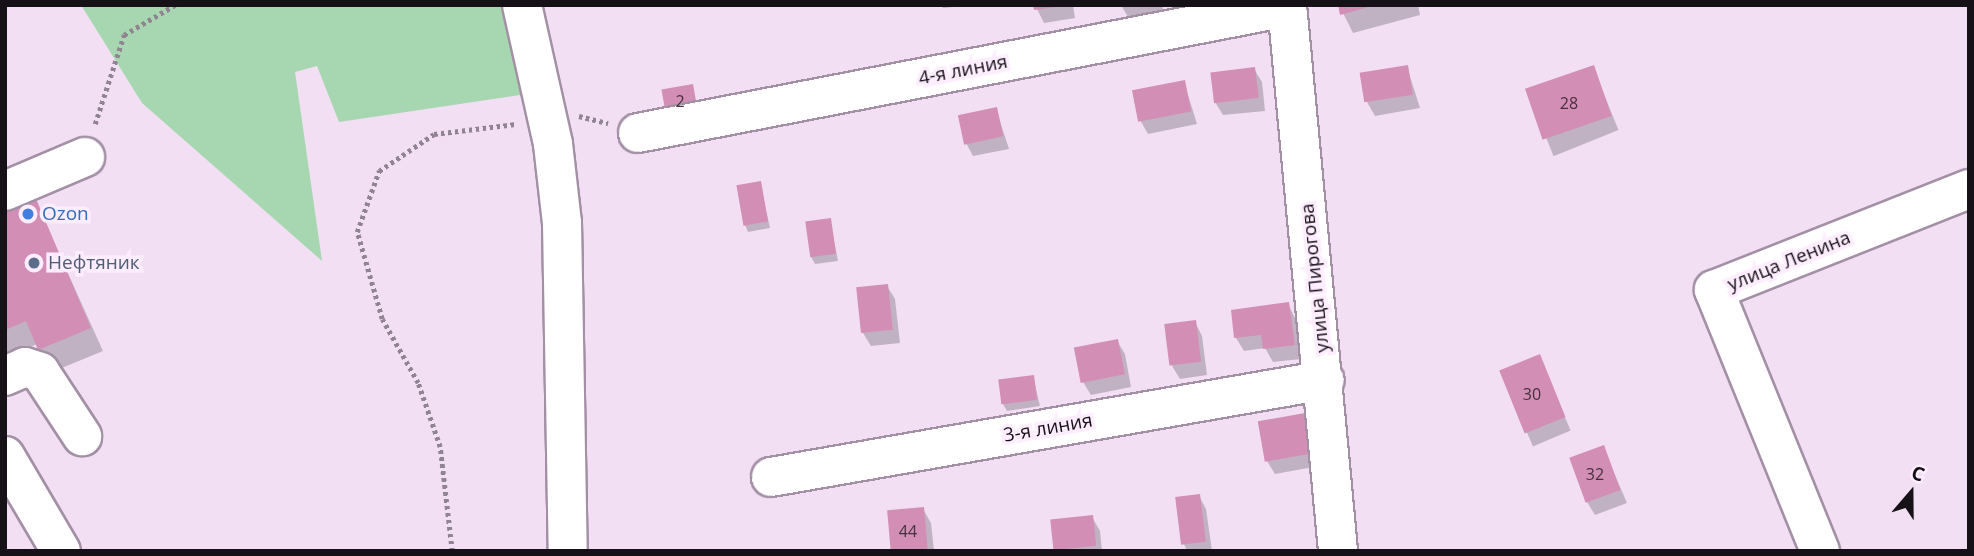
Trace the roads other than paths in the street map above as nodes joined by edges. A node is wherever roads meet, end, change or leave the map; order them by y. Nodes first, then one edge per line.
1 (522, 5) edge
2 (1287, 6) edge
3 (638, 133) road end
4 (85, 157) road end
5 (1969, 189) edge
6 (5, 191) edge
7 (5, 376) edge
8 (1325, 380) junction
9 (82, 436) dead end
10 (5, 456) edge
11 (771, 477) dead end
12 (61, 551) edge
13 (568, 551) edge
14 (1338, 551) edge
15 (1820, 551) edge

1 - 13 street
2 - 3 street, 4-я линия
2 - 8 street, улица Пирогова
4 - 6 street
5 - 15 street, улица Ленина
7 - 9 street
8 - 11 street, 3-я линия
8 - 14 street, улица Пирогова
10 - 12 street

